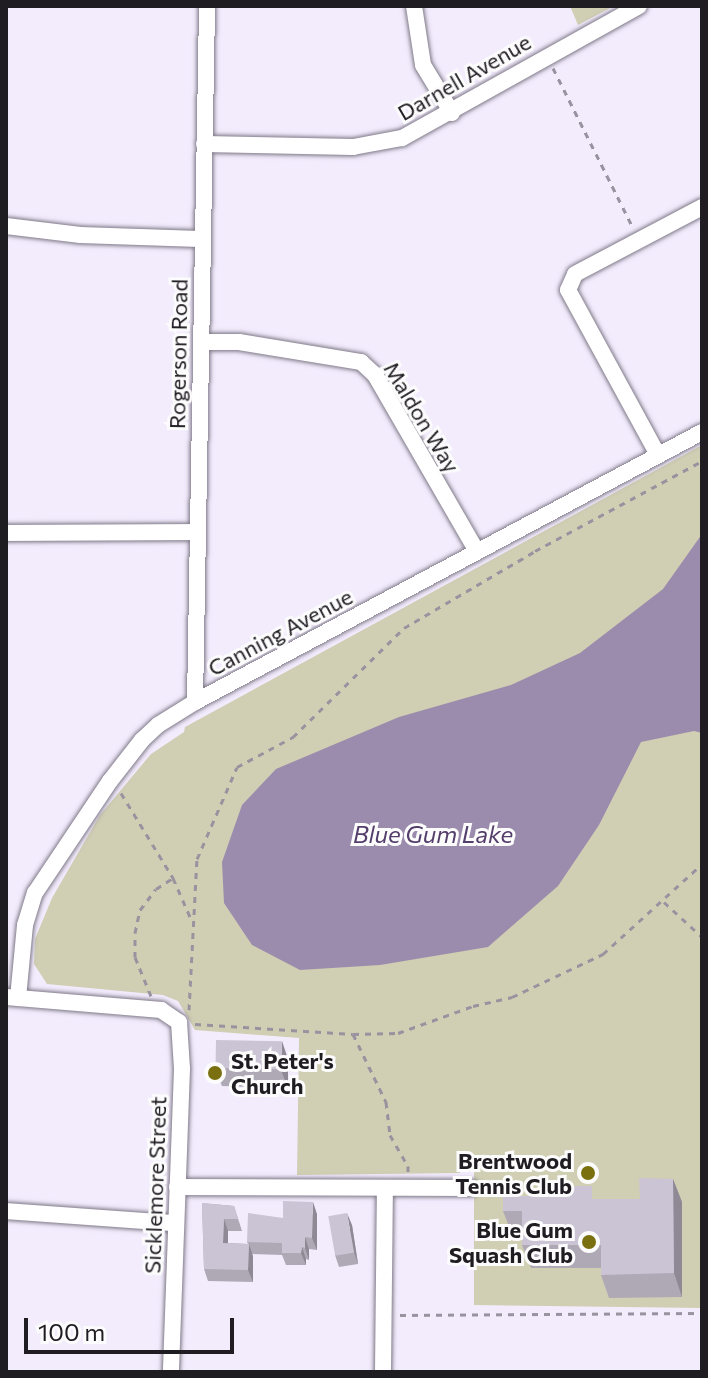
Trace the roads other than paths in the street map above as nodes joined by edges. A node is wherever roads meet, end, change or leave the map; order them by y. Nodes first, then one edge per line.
1 (207, 6) edge
2 (414, 6) edge
3 (639, 6) edge
4 (452, 113) junction
5 (204, 144) junction
6 (702, 207) edge
7 (6, 226) edge
8 (200, 239) junction
9 (202, 342) junction
10 (702, 432) edge
11 (658, 455) junction
12 (196, 532) junction
13 (6, 533) edge
14 (477, 552) junction
15 (195, 702) junction
16 (12, 998) edge
17 (177, 1187) junction
18 (471, 1188) dead end
19 (385, 1189) junction
20 (6, 1211) edge
21 (175, 1223) junction
22 (171, 1372) edge
23 (383, 1372) edge

1 - 5 street, Rogerson Road
2 - 4 street
3 - 4 street, Darnell Avenue
4 - 5 street, Darnell Avenue
5 - 8 street, Rogerson Road
6 - 11 street
7 - 8 street
8 - 9 street, Rogerson Road
9 - 12 street, Rogerson Road
9 - 14 street, Maldon Way
10 - 11 street, Canning Avenue
11 - 14 street, Canning Avenue
12 - 13 street
12 - 15 street, Rogerson Road
14 - 15 street, Canning Avenue
15 - 16 street, Canning Avenue
16 - 17 street, Sicklemore Street
17 - 19 street
17 - 21 street, Sicklemore Street
18 - 19 street
19 - 23 street
20 - 21 street
21 - 22 street, Sicklemore Street

